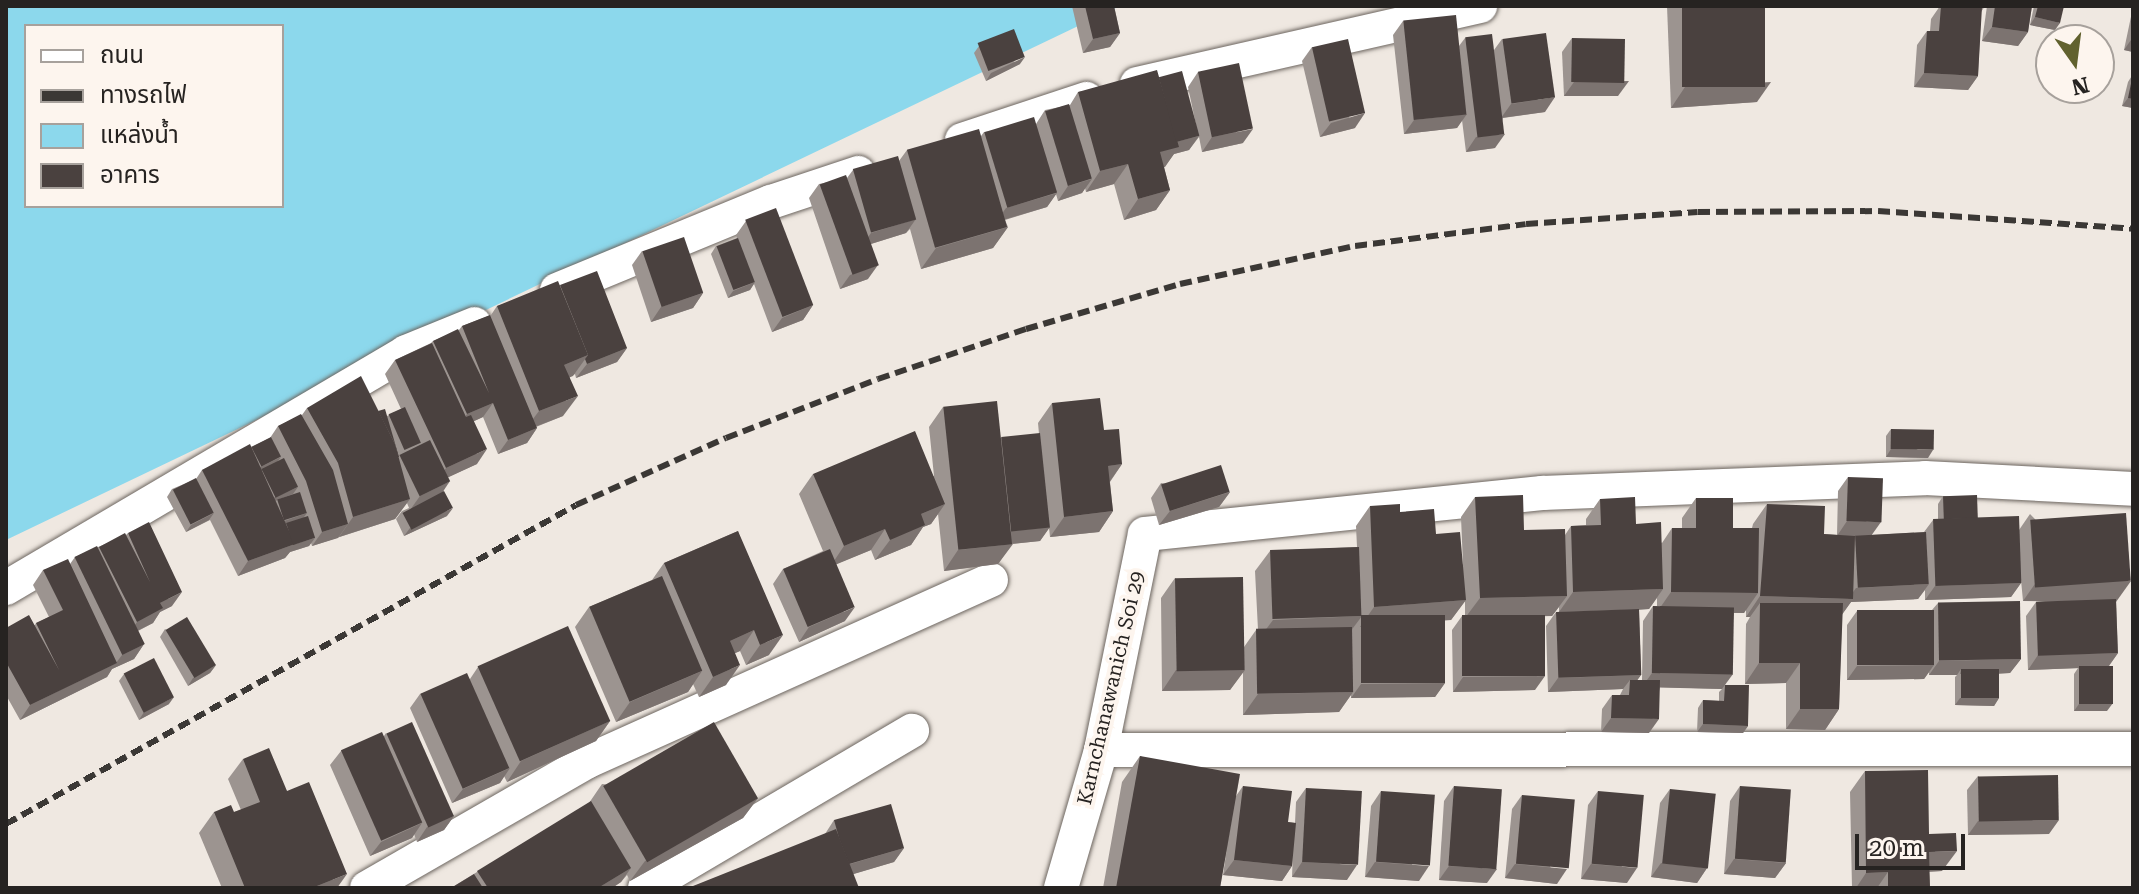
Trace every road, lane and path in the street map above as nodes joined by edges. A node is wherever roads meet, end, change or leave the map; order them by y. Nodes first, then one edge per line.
1 (1480, 6) edge
2 (931, 150) edge
3 (887, 164) edge
4 (2133, 489) edge
5 (991, 580) dead end
6 (6, 588) edge
7 (912, 731) dead end
8 (2133, 749) edge
9 (1101, 750) junction
10 (367, 888) edge
11 (645, 888) edge
12 (1061, 888) edge

1 - 2 street
3 - 6 street
4 - 9 street, Karnchanawanich Soi 29
5 - 10 street
7 - 11 street
8 - 9 street
9 - 12 street, Karnchanawanich Soi 29

